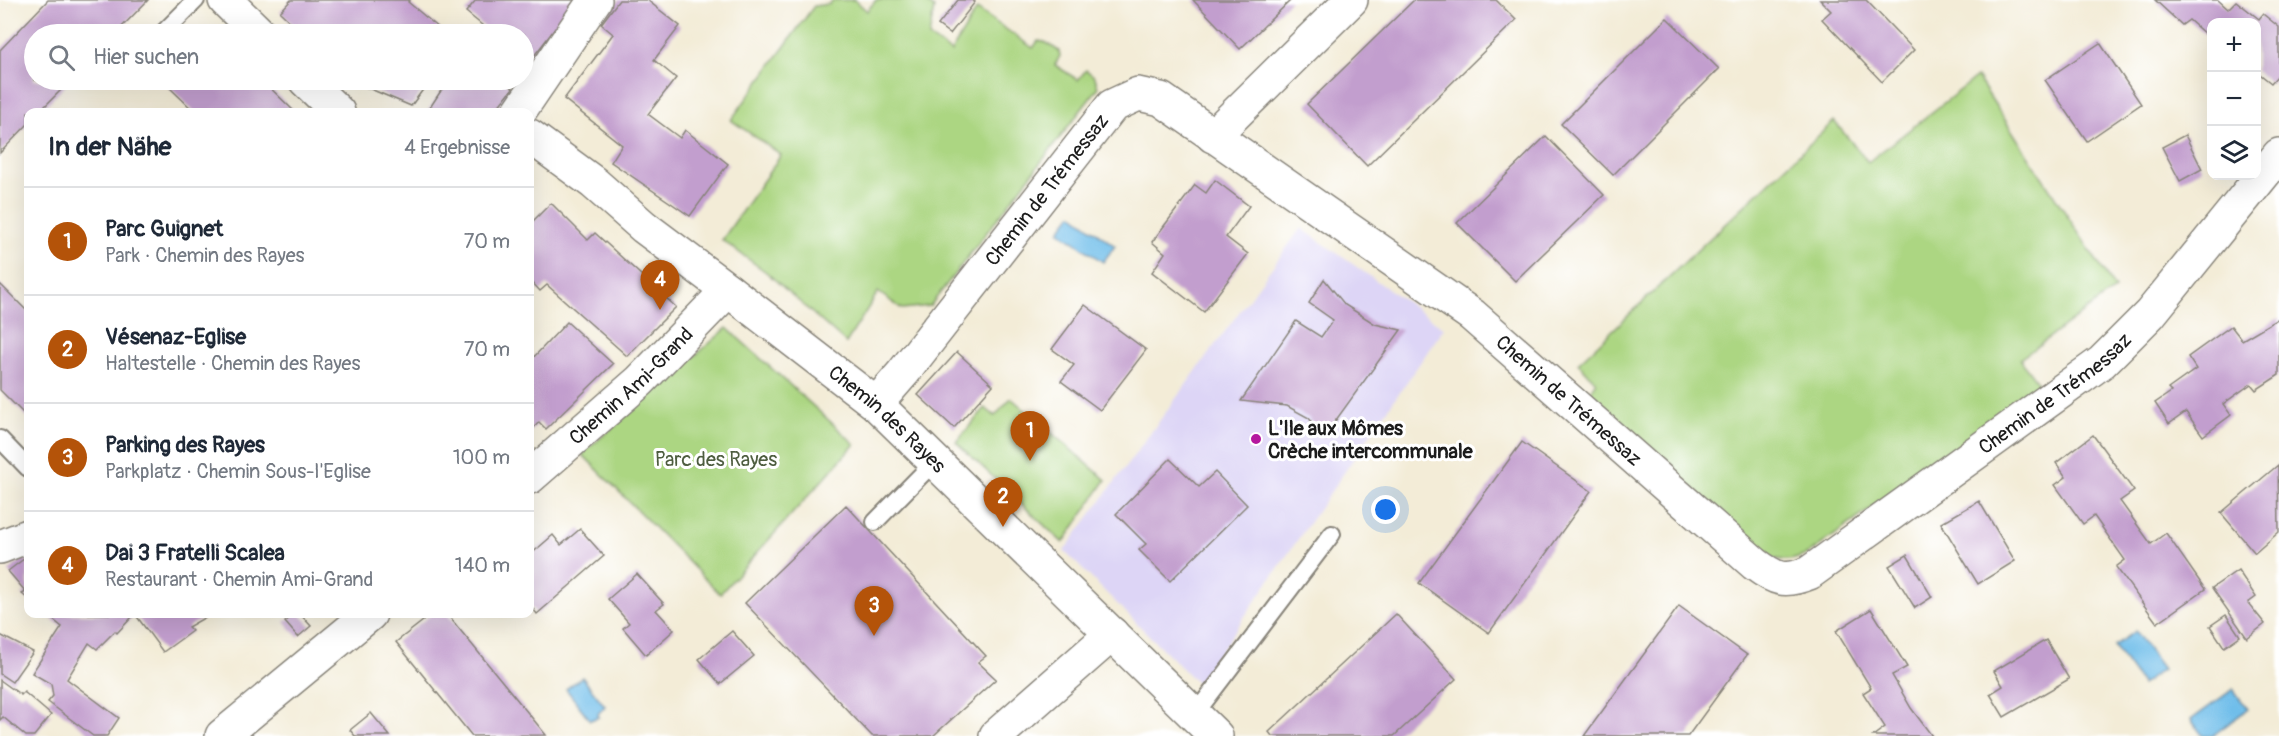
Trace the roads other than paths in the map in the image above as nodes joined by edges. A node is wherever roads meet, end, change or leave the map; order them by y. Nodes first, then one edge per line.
1 (196, 0) edge
2 (225, 0) edge
3 (595, 0) edge
4 (1351, 0) edge
5 (172, 24) edge
6 (250, 24) edge
7 (315, 90) edge
8 (534, 90) edge
9 (534, 90) edge
10 (334, 108) edge
11 (522, 108) edge
12 (1213, 136) junction
13 (534, 139) edge
14 (2279, 155) edge
15 (728, 290) junction
16 (876, 404) junction
17 (0, 439) edge
18 (935, 461) junction
19 (24, 464) edge
20 (534, 473) edge
21 (875, 522) dead end
22 (1332, 534) dead end
23 (24, 538) edge
24 (0, 547) edge
25 (365, 618) edge
26 (1112, 634) junction
27 (1205, 725) edge
28 (222, 736) edge
29 (996, 736) edge

1 - 5 lane
2 - 6 street
3 - 9 street
4 - 12 street
7 - 10 street
8 - 11 street
12 - 14 street, Chemin de Trémessaz
12 - 16 street, Chemin de Trémessaz
13 - 15 street, Chemin des Rayes
15 - 16 street, Chemin des Rayes
15 - 20 street, Chemin Ami-Grand
16 - 18 street, Chemin des Rayes
17 - 19 lane
18 - 21 lane
18 - 26 street, Chemin des Rayes
22 - 27 lane
23 - 24 street
25 - 28 street
26 - 27 street, Chemin des Rayes
26 - 29 street

